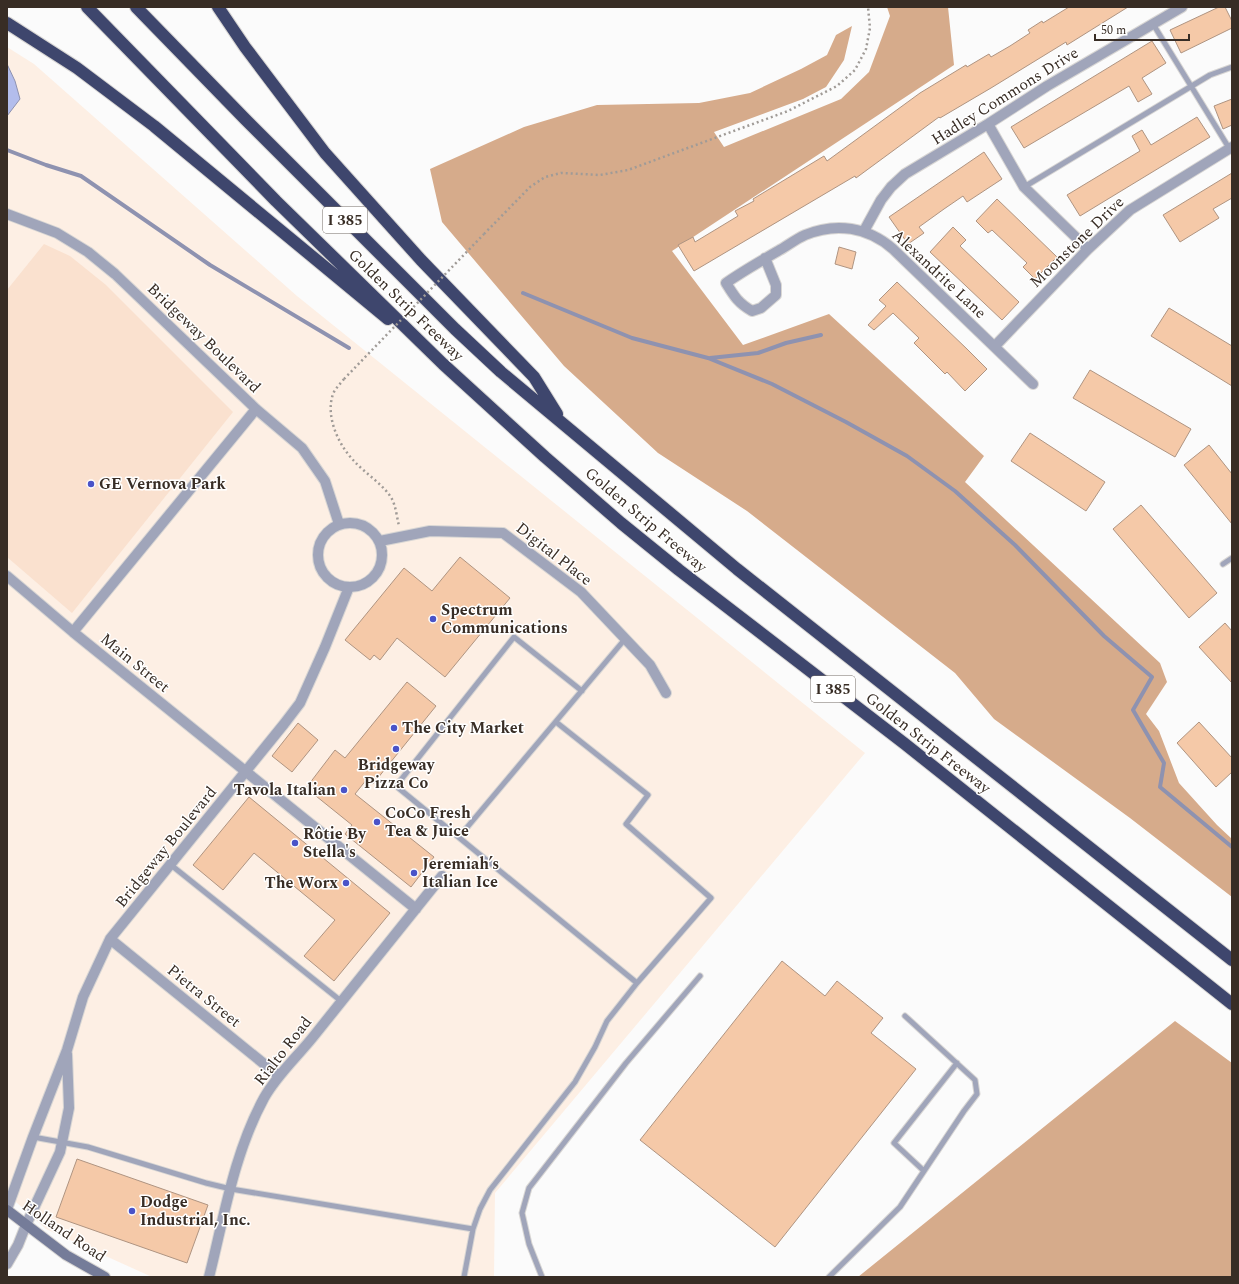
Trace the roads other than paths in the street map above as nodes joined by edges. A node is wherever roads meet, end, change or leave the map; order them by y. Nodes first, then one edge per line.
1 (87, 7) edge
2 (136, 7) edge
3 (218, 7) edge
4 (1182, 7) edge
5 (7, 23) edge
6 (1154, 24) junction
7 (1232, 67) edge
8 (1191, 87) junction
9 (988, 124) junction
10 (1231, 148) edge
11 (1024, 188) junction
12 (7, 214) edge
13 (864, 231) junction
14 (1088, 249) junction
15 (765, 258) junction
16 (995, 346) junction
17 (442, 364) junction
18 (1033, 384) dead end
19 (256, 409) junction
20 (563, 423) junction
21 (339, 524) junction
22 (380, 541) junction
23 (1232, 558) edge
24 (1223, 564) dead end
25 (7, 576) edge
26 (349, 587) junction
27 (73, 632) junction
28 (625, 639) junction
29 (582, 691) junction
30 (666, 693) dead end
31 (556, 722) junction
32 (245, 772) junction
33 (459, 837) junction
34 (171, 865) junction
35 (442, 876) dead end
36 (416, 909) junction
37 (110, 939) junction
38 (1232, 960) edge
39 (700, 976) dead end
40 (637, 983) junction
41 (341, 1001) junction
42 (1232, 1004) edge
43 (905, 1016) dead end
44 (67, 1050) junction
45 (957, 1063) junction
46 (279, 1076) junction
47 (33, 1137) junction
48 (62, 1142) junction
49 (924, 1171) junction
50 (230, 1188) junction
51 (7, 1209) edge
52 (26, 1225) junction
53 (473, 1229) junction
54 (7, 1264) edge
55 (105, 1277) edge
56 (209, 1277) edge
57 (464, 1277) edge
58 (542, 1277) edge
59 (829, 1277) edge

1 - 17 highway, Golden Strip Freeway / I 385
2 - 20 highway, Golden Strip Freeway / I 385
3 - 20 highway
4 - 6 street, Hadley Commons Drive
5 - 17 highway
6 - 8 lane
6 - 9 street, Hadley Commons Drive
7 - 8 lane
8 - 10 lane
8 - 11 lane
9 - 11 street
9 - 13 street, Hadley Commons Drive
10 - 14 street, Moonstone Drive
11 - 14 street
12 - 19 street, Bridgeway Boulevard
13 - 15 street, Alexandrite Lane
13 - 16 street, Alexandrite Lane
14 - 16 street, Moonstone Drive
15 - 15 street, Alexandrite Lane
16 - 18 street, Alexandrite Lane
17 - 42 highway, Golden Strip Freeway / I 385
19 - 21 street, Bridgeway Boulevard
19 - 27 street
20 - 38 highway, Golden Strip Freeway / I 385
21 - 22 street
21 - 26 street
22 - 26 street
22 - 28 street, Digital Place
23 - 24 lane
25 - 27 street, Main Street
26 - 32 street, Bridgeway Boulevard
27 - 32 street, Main Street
28 - 29 lane
28 - 30 street, Digital Place
29 - 31 lane
29 - 33 lane
31 - 33 lane
31 - 40 lane
32 - 34 street, Bridgeway Boulevard
32 - 36 street, Main Street
33 - 40 lane
34 - 37 street, Bridgeway Boulevard
34 - 41 lane
35 - 36 street, Rialto Road
36 - 41 street, Rialto Road
37 - 44 street, Bridgeway Boulevard
37 - 46 street, Pietra Street
39 - 58 lane
40 - 53 lane
41 - 46 street, Rialto Road
43 - 45 lane
44 - 47 street, Bridgeway Boulevard
44 - 48 street, Bridgeway Boulevard
45 - 49 lane
45 - 49 lane
46 - 50 street, Rialto Road
47 - 48 lane
47 - 51 street, Bridgeway Boulevard
48 - 50 lane
48 - 52 street, Bridgeway Boulevard
49 - 59 lane
50 - 53 lane
50 - 56 street, Rialto Road
51 - 52 street, Holland Road
52 - 54 street, Bridgeway Boulevard
52 - 55 street, Holland Road
53 - 57 lane

